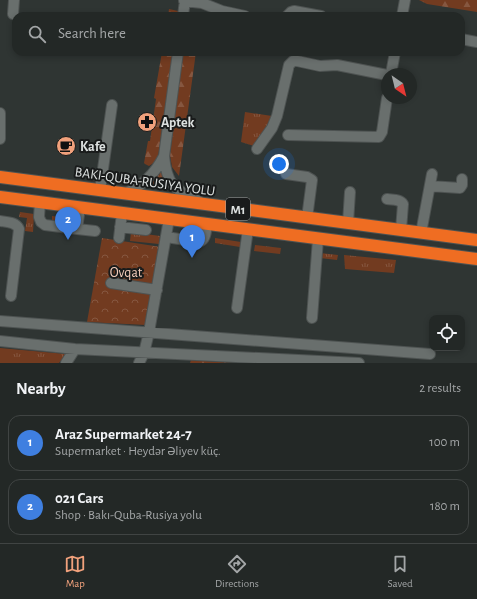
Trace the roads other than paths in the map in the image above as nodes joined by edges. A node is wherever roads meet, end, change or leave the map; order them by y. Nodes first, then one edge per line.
1 (14, 0) edge
2 (185, 0) edge
3 (405, 0) edge
4 (13, 12) edge
5 (183, 12) edge
6 (227, 12) edge
7 (403, 12) edge
8 (465, 40) edge
9 (477, 42) edge
10 (177, 56) edge
11 (394, 56) edge
12 (392, 68) edge
13 (381, 74) edge
14 (386, 104) edge
15 (112, 106) dead end
16 (0, 113) edge
17 (288, 135) dead end
18 (0, 139) edge
19 (257, 149) dead end
20 (164, 156) junction
21 (286, 174) dead end
22 (432, 174) dead end
23 (0, 177) edge
24 (462, 179) dead end
25 (430, 186) junction
26 (100, 190) junction
27 (350, 192) dead end
28 (124, 194) junction
29 (0, 198) edge
30 (387, 199) dead end
31 (40, 202) junction
32 (206, 204) junction
33 (80, 207) junction
34 (122, 213) junction
35 (307, 218) junction
36 (169, 219) junction
37 (0, 220) edge
38 (348, 223) junction
39 (207, 224) junction
40 (120, 227) junction
41 (76, 229) junction
42 (146, 230) dead end
43 (248, 230) junction
44 (401, 230) junction
45 (95, 231) dead end
46 (421, 233) junction
47 (166, 237) junction
48 (119, 238) dead end
49 (318, 239) junction
50 (477, 240) edge
51 (477, 260) edge
52 (111, 283) dead end
53 (157, 290) junction
54 (11, 296) dead end
55 (238, 308) dead end
56 (312, 318) dead end
57 (0, 321) edge
58 (149, 332) junction
59 (0, 341) edge
60 (75, 349) junction
61 (144, 353) junction
62 (430, 354) dead end
63 (244, 360) edge
64 (336, 362) edge
65 (66, 363) edge
66 (139, 363) edge
67 (359, 363) edge

1 - 4 street
2 - 5 street
2 - 6 street
3 - 7 street
8 - 9 street
10 - 20 street
11 - 12 street
13 - 19 street
14 - 17 street
15 - 26 street
16 - 18 street
20 - 28 street
20 - 32 street
21 - 35 street
22 - 25 street
23 - 26 highway, M1
24 - 25 street
25 - 46 street
26 - 28 highway, M1
27 - 38 street
28 - 32 highway, M1
29 - 31 highway, M1
30 - 44 street
31 - 33 highway, M1
31 - 41 street
32 - 35 highway, M1
33 - 34 highway, M1
33 - 41 street
34 - 36 highway, M1
34 - 40 street
35 - 38 highway, M1
36 - 39 highway, M1
36 - 47 street
37 - 54 street
38 - 44 highway, M1
39 - 43 highway, M1
39 - 47 street
40 - 42 street
40 - 48 street
41 - 45 street
43 - 49 highway, M1
43 - 55 street
44 - 46 highway, M1
46 - 50 highway, M1
47 - 53 street
49 - 51 highway, M1
49 - 56 street
52 - 53 street
53 - 58 street
57 - 58 street
58 - 61 street
58 - 62 street
59 - 60 street
60 - 61 street
60 - 65 street
61 - 63 street
61 - 66 street
63 - 64 street
64 - 67 street

